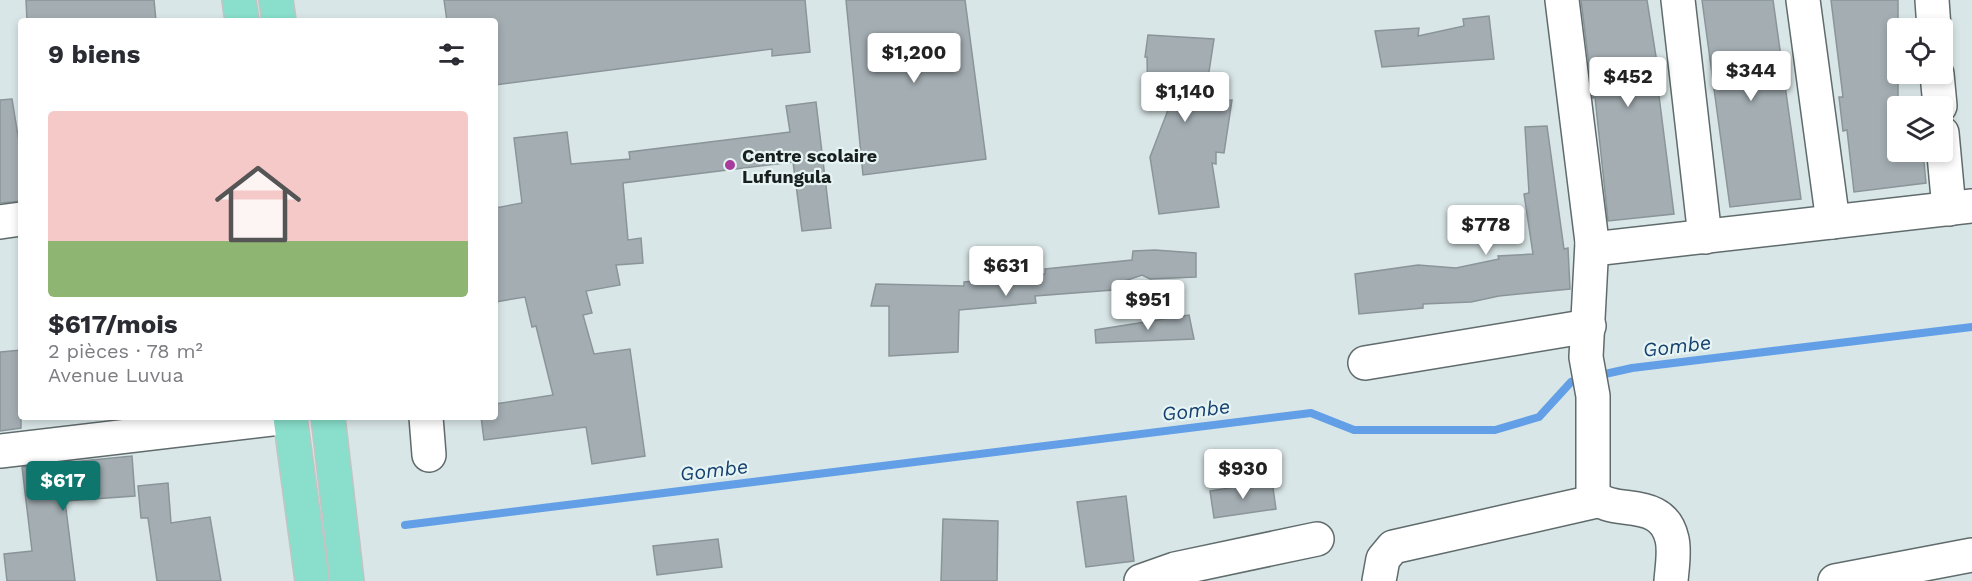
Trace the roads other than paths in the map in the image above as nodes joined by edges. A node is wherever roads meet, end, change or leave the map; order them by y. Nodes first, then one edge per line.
1 (239, 0) edge
2 (276, 0) edge
3 (1562, 0) edge
4 (1678, 0) edge
5 (1803, 0) edge
6 (1932, 0) edge
7 (242, 18) edge
8 (279, 18) edge
9 (1933, 18) edge
10 (1949, 162) edge
11 (1961, 208) edge
12 (18, 219) edge
13 (0, 222) edge
14 (1833, 222) junction
15 (1705, 237) junction
16 (1592, 242) junction
17 (1588, 342) junction
18 (1365, 363) dead end
19 (264, 420) edge
20 (289, 420) edge
21 (328, 420) edge
22 (426, 420) edge
23 (0, 451) edge
24 (429, 455) dead end
25 (1597, 501) junction
26 (1317, 539) dead end
27 (1972, 555) edge
28 (312, 581) edge
29 (347, 581) edge
30 (1141, 581) edge
31 (1379, 581) edge
32 (1671, 581) edge
33 (1835, 581) edge

1 - 7 main road
2 - 8 main road
3 - 16 street
4 - 15 street
5 - 14 street
6 - 9 street
10 - 11 street
11 - 14 street
12 - 13 street
14 - 15 street
15 - 16 street
16 - 17 street
17 - 18 street
17 - 25 street
19 - 23 street
20 - 28 main road
21 - 29 main road
22 - 24 street
25 - 31 street
25 - 32 street
26 - 30 street
27 - 33 street

